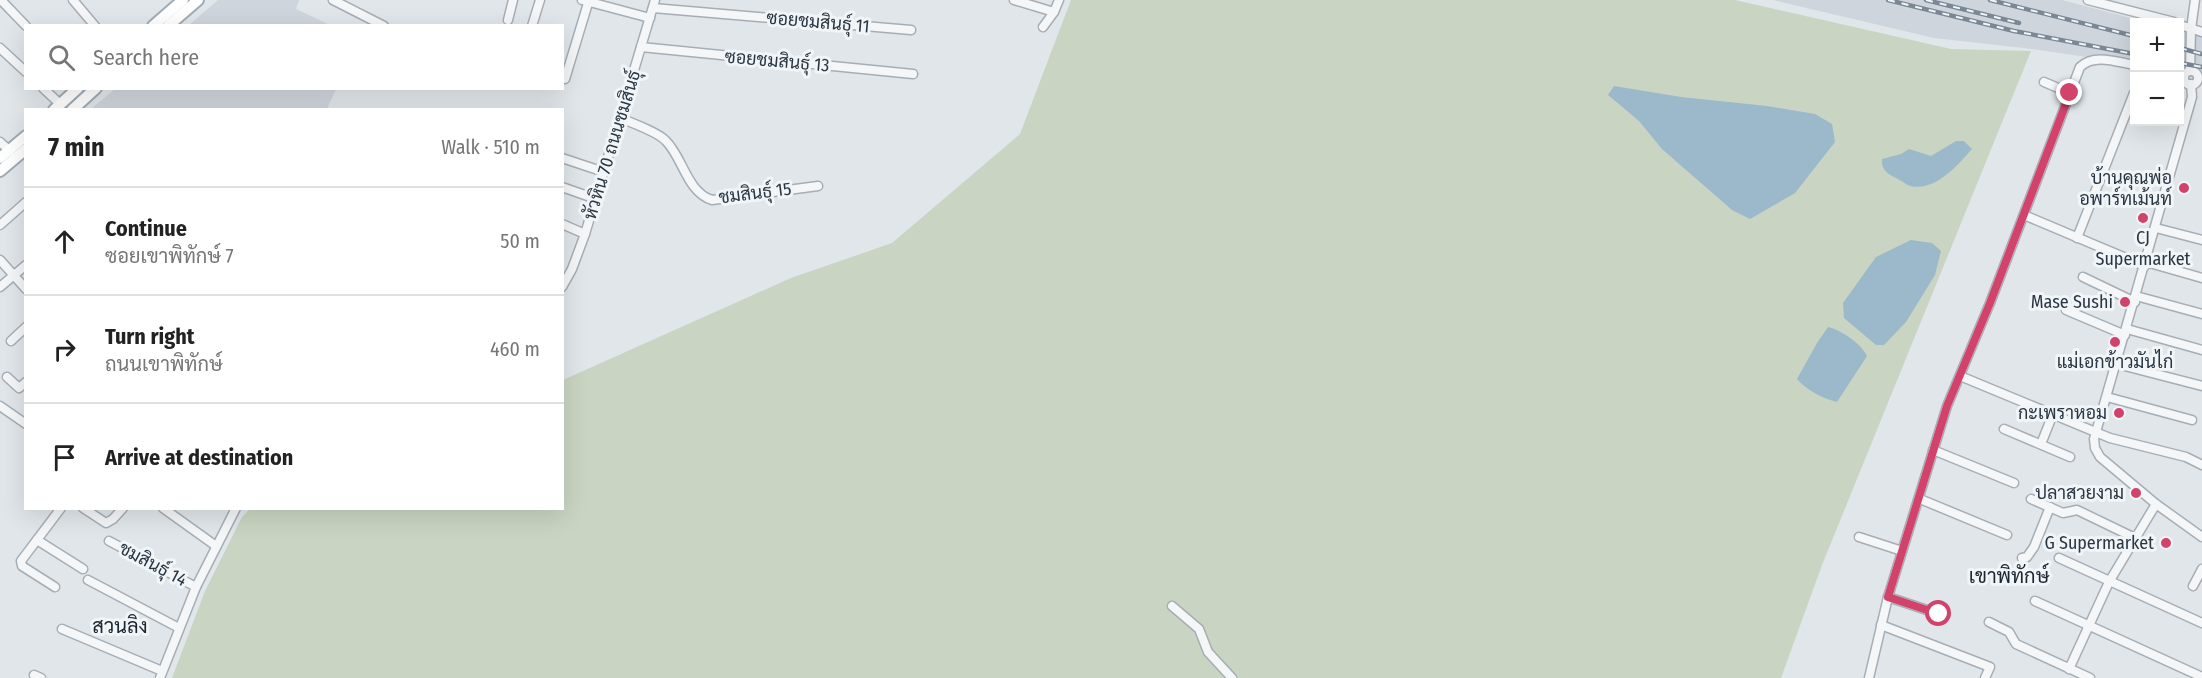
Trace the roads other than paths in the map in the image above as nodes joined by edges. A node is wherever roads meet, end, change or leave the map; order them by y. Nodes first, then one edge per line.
1 (1, 0) edge
2 (73, 0) edge
3 (183, 0) edge
4 (198, 0) edge
5 (333, 0) edge
6 (513, 0) edge
7 (540, 0) edge
8 (1014, 0) edge
9 (1059, 0) edge
10 (2088, 0) edge
11 (2195, 0) edge
12 (587, 1) edge
13 (654, 4) edge
14 (1054, 12) junction
15 (650, 18) junction
16 (2158, 18) edge
17 (508, 20) dead end
18 (24, 24) edge
19 (93, 24) edge
20 (155, 24) edge
21 (170, 24) edge
22 (380, 24) edge
23 (533, 24) edge
24 (2184, 26) edge
25 (1043, 27) dead end
26 (2191, 29) junction
27 (911, 30) dead end
28 (2202, 32) edge
29 (641, 47) junction
30 (0, 48) edge
31 (2130, 64) edge
32 (24, 70) edge
33 (913, 74) dead end
34 (2184, 74) edge
35 (565, 79) dead end
36 (2044, 82) dead end
37 (2196, 84) edge
38 (44, 90) edge
39 (76, 90) edge
40 (94, 90) edge
41 (2070, 93) junction
42 (2130, 103) edge
43 (57, 107) edge
44 (74, 108) edge
45 (620, 118) junction
46 (24, 138) edge
47 (0, 142) edge
48 (9, 150) junction
49 (24, 151) edge
50 (0, 158) edge
51 (564, 159) edge
52 (0, 171) edge
53 (604, 172) junction
54 (818, 186) dead end
55 (564, 188) edge
56 (596, 200) junction
57 (24, 204) edge
58 (2024, 215) junction
59 (0, 225) edge
60 (564, 225) edge
61 (2156, 228) junction
62 (585, 234) junction
63 (2078, 238) junction
64 (2202, 240) edge
65 (0, 260) edge
66 (2145, 264) junction
67 (24, 267) edge
68 (14, 276) junction
69 (2083, 277) dead end
70 (2202, 278) edge
71 (564, 283) edge
72 (0, 287) edge
73 (24, 287) edge
74 (2136, 299) junction
75 (2066, 310) dead end
76 (2202, 314) edge
77 (24, 329) edge
78 (2126, 332) junction
79 (11, 340) dead end
80 (2202, 350) edge
81 (2117, 364) junction
82 (1960, 376) junction
83 (7, 377) dead end
84 (24, 384) edge
85 (2202, 386) edge
86 (2107, 397) junction
87 (0, 406) edge
88 (2053, 414) junction
89 (2192, 420) dead end
90 (24, 423) edge
91 (2004, 429) dead end
92 (2096, 432) junction
93 (2041, 444) junction
94 (1933, 450) junction
95 (2070, 457) dead end
96 (2202, 465) edge
97 (2014, 483) dead end
98 (1920, 499) junction
99 (2031, 500) dead end
100 (2157, 504) junction
101 (2050, 507) junction
102 (60, 510) edge
103 (86, 510) edge
104 (121, 510) edge
105 (166, 510) edge
106 (234, 510) edge
107 (2007, 535) dead end
108 (1858, 537) dead end
109 (2202, 537) edge
110 (2135, 538) junction
111 (37, 540) junction
112 (110, 540) dead end
113 (216, 546) junction
114 (1902, 551) junction
115 (2022, 558) dead end
116 (2059, 558) dead end
117 (82, 569) dead end
118 (2202, 569) edge
119 (88, 580) dead end
120 (2109, 582) junction
121 (2193, 586) dead end
122 (55, 587) dead end
123 (196, 587) junction
124 (1888, 597) junction
125 (2035, 601) dead end
126 (1172, 606) dead end
127 (1939, 614) dead end
128 (1989, 622) dead end
129 (2202, 623) edge
130 (1881, 625) junction
131 (2089, 625) junction
132 (179, 628) junction
133 (62, 629) dead end
134 (2069, 669) junction
135 (161, 674) edge
136 (2202, 677) edge
137 (1232, 678) edge
138 (1869, 678) edge
139 (1984, 678) edge
140 (2090, 678) edge

1 - 18 street
2 - 19 street
3 - 20 main road
4 - 21 main road
5 - 22 street
6 - 17 street
7 - 23 street
8 - 14 street
9 - 14 street
10 - 16 street
11 - 26 street
12 - 15 street
12 - 35 street
13 - 15 street, หัวหิน 70 ถนนชมสินธุ์
13 - 27 street, ซอยชมสินธุ์ 11
14 - 25 street
15 - 29 street, หัวหิน 70 ถนนชมสินธุ์
24 - 26 street
26 - 28 street
26 - 34 street
29 - 33 street, ซอยชมสินธุ์ 13
29 - 45 street, หัวหิน 70 ถนนชมสินธุ์
30 - 32 street
31 - 41 street
34 - 37 street
36 - 41 street
37 - 61 street
38 - 43 street
39 - 43 main road
40 - 44 main road
41 - 58 street
42 - 63 street
45 - 53 street, หัวหิน 70 ถนนชมสินธุ์
45 - 54 street, ชมสินธุ์ 15
46 - 48 main road
47 - 48 street
48 - 50 main road
49 - 52 main road
51 - 53 street
53 - 56 street, หัวหิน 70 ถนนชมสินธุ์
55 - 56 street
56 - 62 street, หัวหิน 70 ถนนชมสินธุ์
57 - 59 street
58 - 63 street
58 - 82 street
60 - 62 street
61 - 64 street
61 - 66 street
62 - 71 street, หัวหิน 70 ถนนชมสินธุ์
63 - 66 street
65 - 68 street
66 - 70 street
66 - 74 street
67 - 68 street
68 - 72 street
68 - 73 street
69 - 74 street
74 - 76 street
74 - 78 street
75 - 78 street
77 - 79 street
78 - 80 street
78 - 81 street
81 - 85 street
81 - 86 street
82 - 88 street
82 - 94 street
83 - 84 street
86 - 89 street
86 - 92 street
87 - 90 street
88 - 92 street
88 - 93 street
91 - 93 street
92 - 96 street
92 - 100 street
93 - 95 street
94 - 97 street
94 - 98 street
98 - 107 street
98 - 114 street
99 - 101 street
100 - 109 street
100 - 110 street
101 - 110 street
101 - 115 street
102 - 111 street
103 - 104 street
105 - 113 street
106 - 113 street
108 - 114 street
110 - 120 street
111 - 117 street
111 - 122 street
112 - 123 street, ชมสินธุ์ 14
113 - 123 street
114 - 124 street
116 - 120 street
118 - 121 street
119 - 132 street
120 - 129 street
120 - 131 street
123 - 132 street
124 - 127 street
124 - 130 street
125 - 131 street
126 - 137 street
128 - 134 street
130 - 138 street
130 - 139 street
131 - 134 street
131 - 136 street
132 - 135 street
133 - 135 street
134 - 140 street

